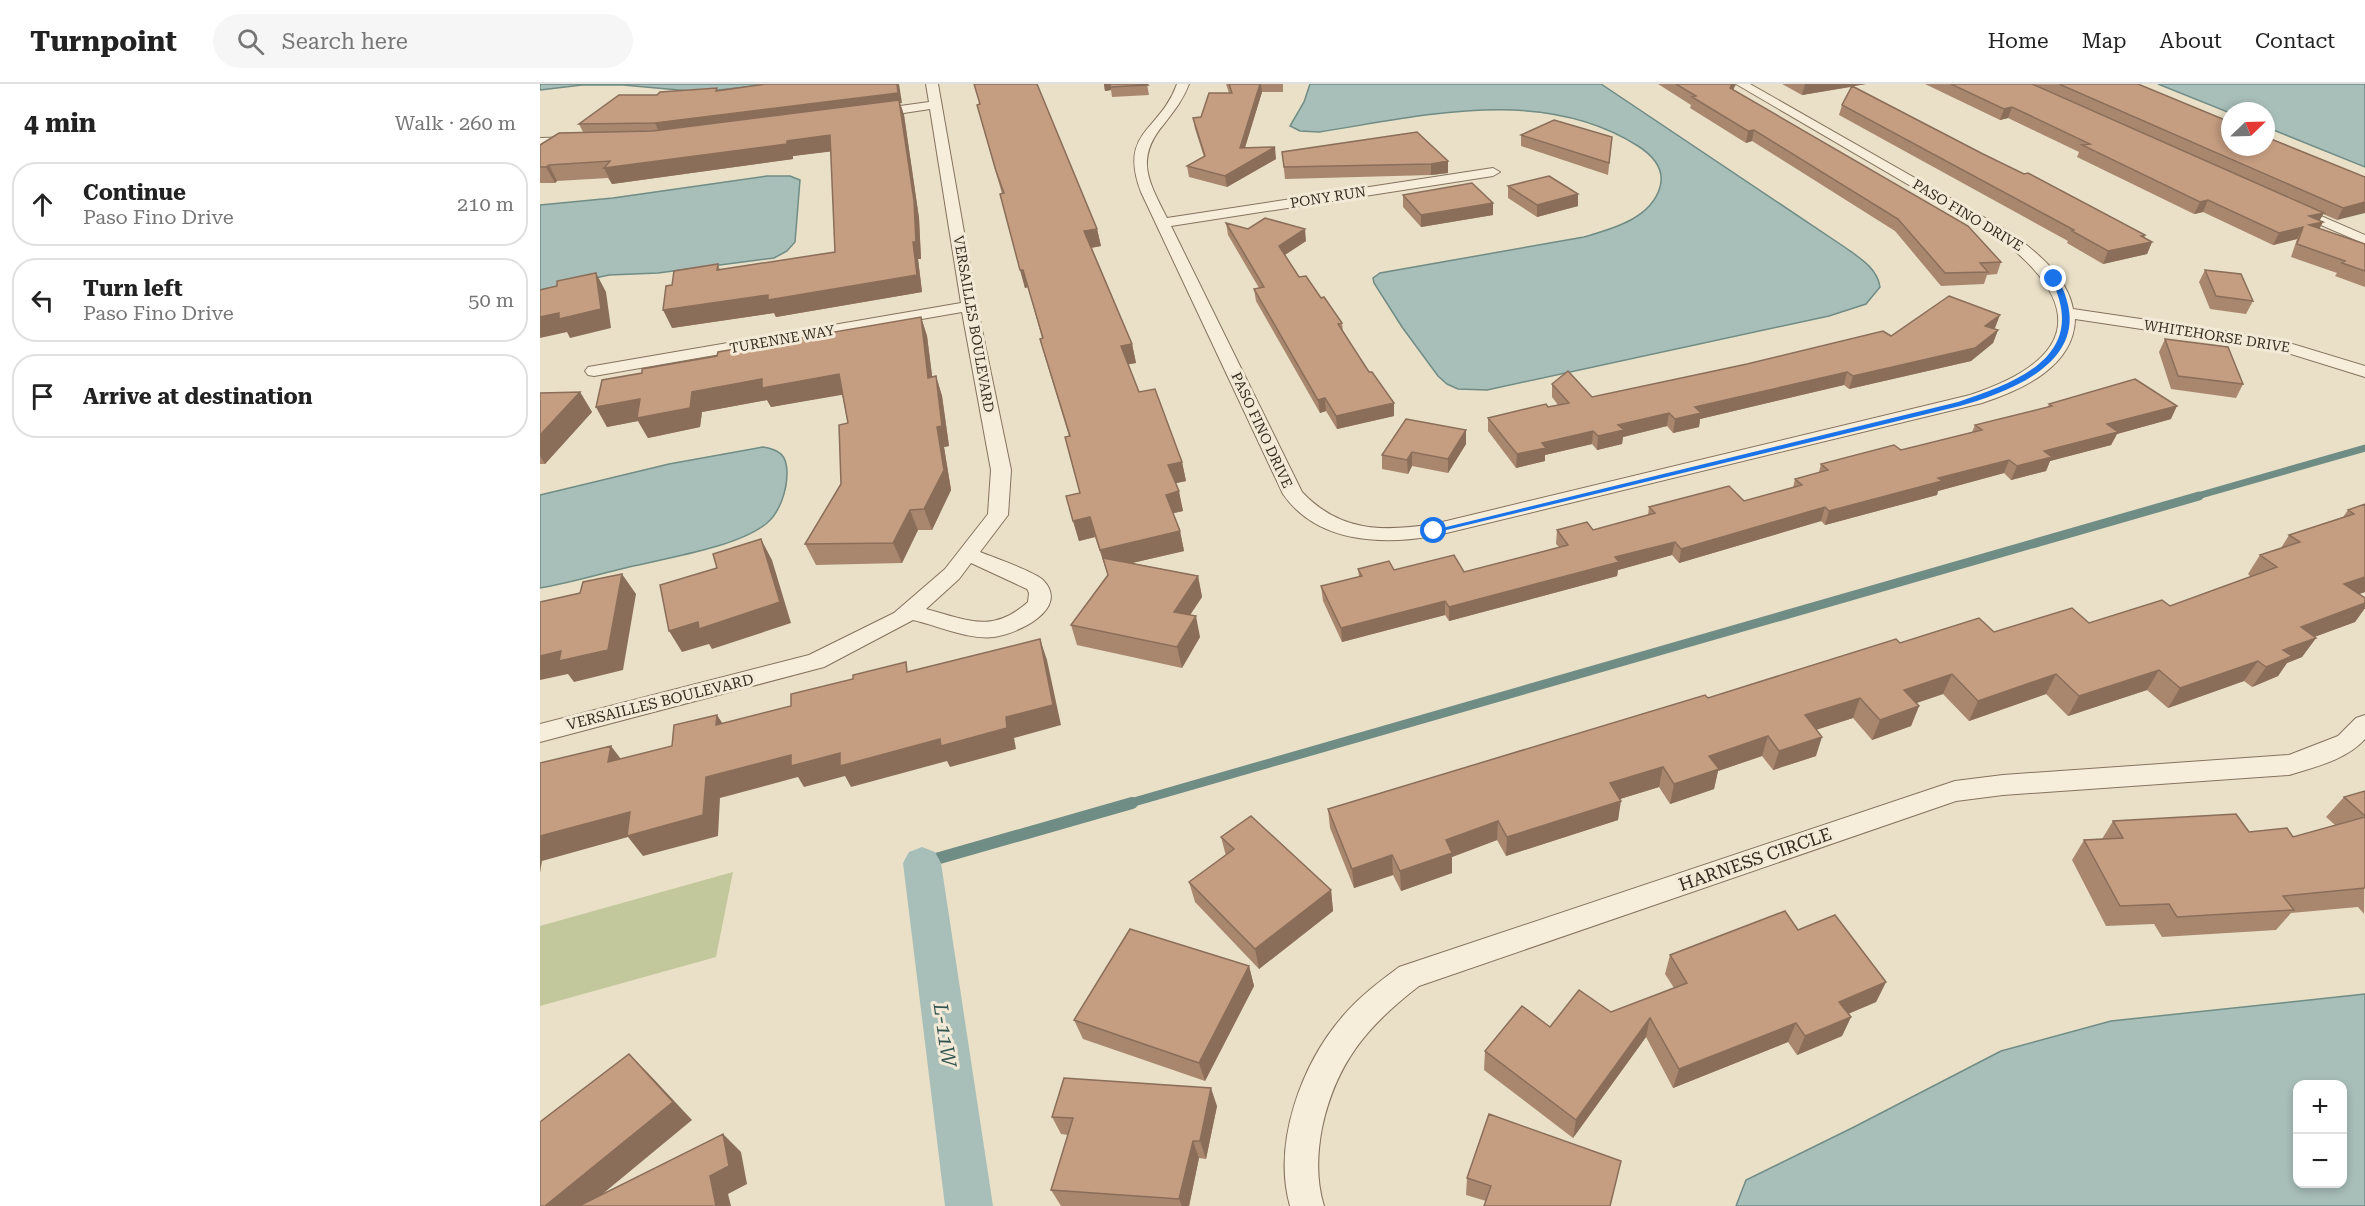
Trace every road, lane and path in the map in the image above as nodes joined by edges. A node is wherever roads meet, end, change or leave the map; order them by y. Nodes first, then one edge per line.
1 (932, 84) edge
2 (1183, 84) edge
3 (1742, 84) edge
4 (935, 105) junction
5 (856, 116) edge
6 (584, 141) edge
7 (540, 142) edge
8 (1492, 172) dead end
9 (2278, 201) edge
10 (1163, 223) junction
11 (2365, 240) edge
12 (969, 306) junction
13 (2066, 313) junction
14 (594, 371) dead end
15 (2365, 372) edge
16 (968, 554) junction
17 (909, 612) junction
18 (2365, 724) edge
19 (540, 733) edge
20 (1307, 1206) edge

1 - 4 street, VERSAILLES BOULEVARD
2 - 10 street, PASO FINO DRIVE
3 - 13 street, PASO FINO DRIVE
4 - 5 street
4 - 12 street, VERSAILLES BOULEVARD
6 - 7 street
8 - 10 street, PONY RUN
9 - 11 street
10 - 13 street, PASO FINO DRIVE
12 - 14 street, TURENNE WAY
12 - 16 street, VERSAILLES BOULEVARD
13 - 15 street, WHITEHORSE DRIVE
16 - 17 street, VERSAILLES BOULEVARD
16 - 17 street
17 - 19 street, VERSAILLES BOULEVARD
18 - 20 street, HARNESS CIRCLE

